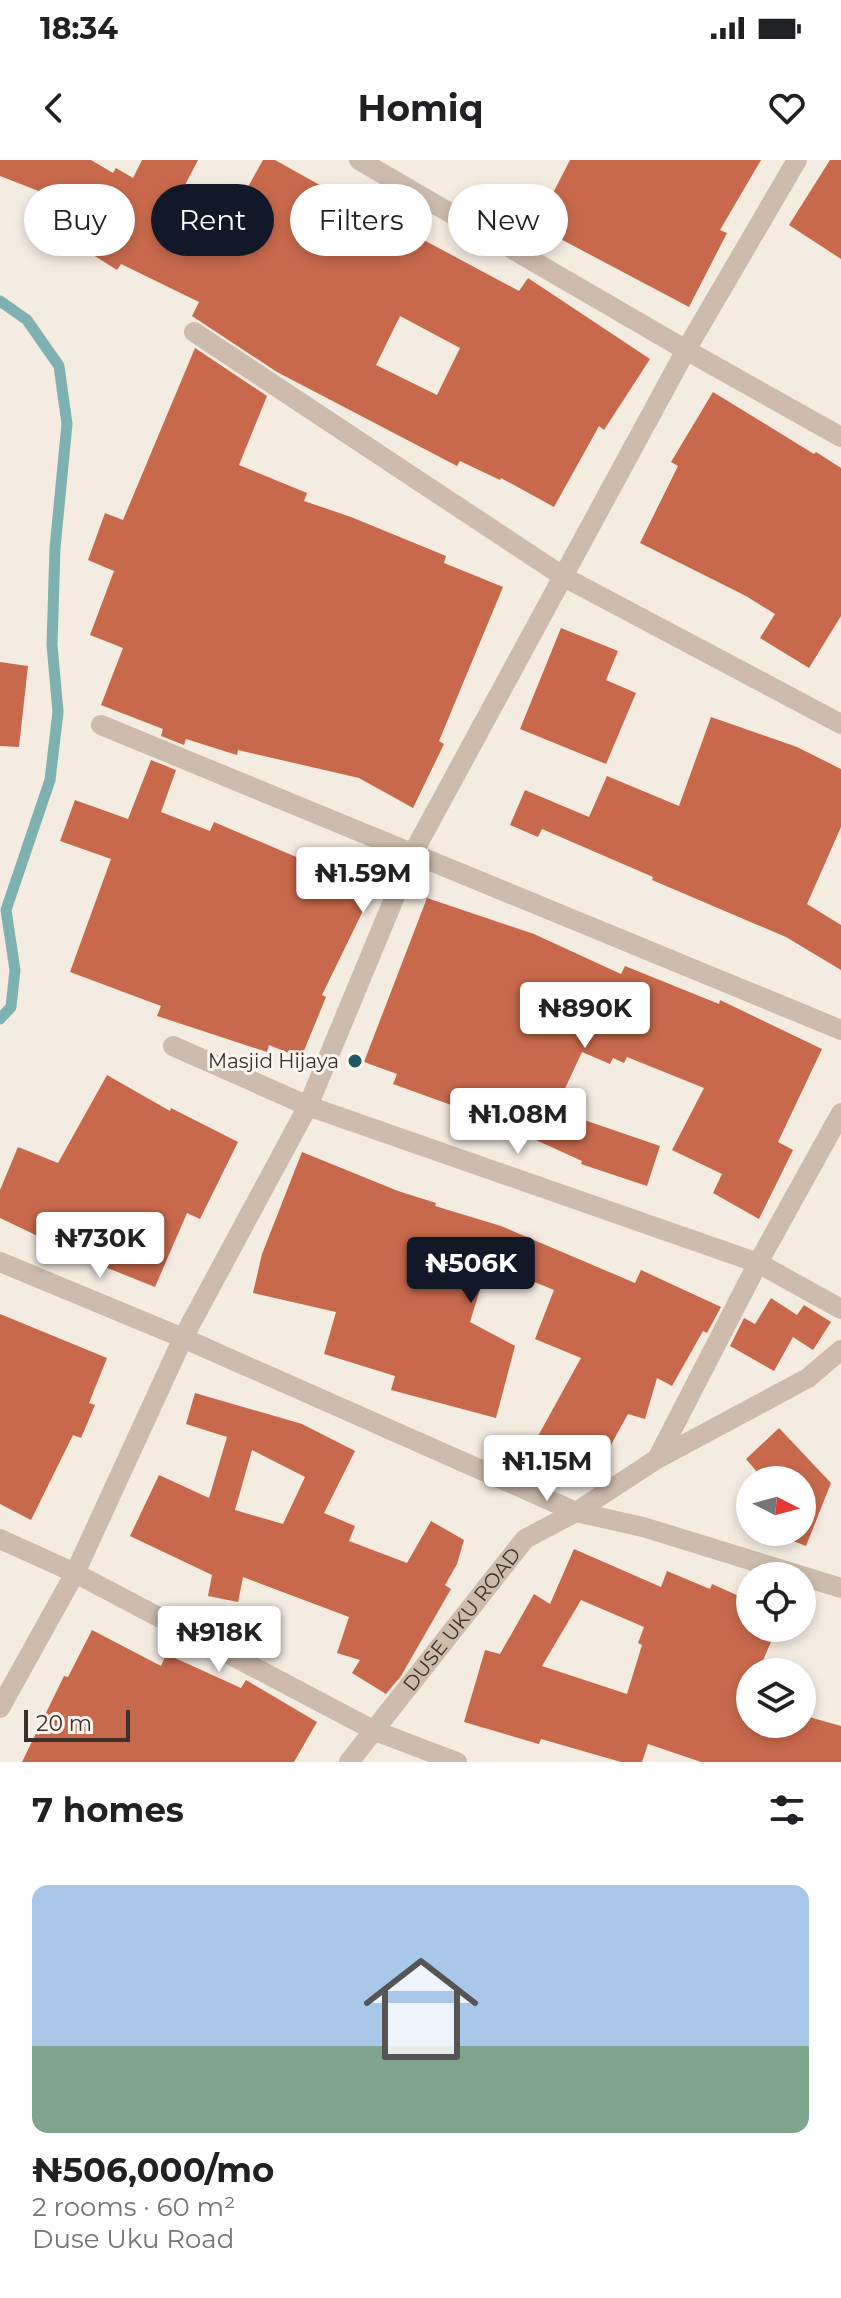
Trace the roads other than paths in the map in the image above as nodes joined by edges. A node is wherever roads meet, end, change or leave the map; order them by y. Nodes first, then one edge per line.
1 (359, 160) edge
2 (797, 160) edge
3 (194, 332) dead end
4 (686, 350) junction
5 (841, 437) edge
6 (564, 577) junction
7 (841, 724) edge
8 (101, 725) dead end
9 (413, 853) junction
10 (841, 1030) edge
11 (173, 1046) dead end
12 (308, 1106) junction
13 (841, 1113) edge
14 (0, 1262) edge
15 (758, 1263) junction
16 (841, 1309) edge
17 (183, 1338) junction
18 (841, 1350) edge
19 (657, 1459) junction
20 (576, 1512) junction
21 (0, 1539) edge
22 (75, 1573) junction
23 (841, 1588) edge
24 (0, 1708) edge
25 (375, 1731) junction
26 (349, 1762) edge
27 (457, 1762) edge

1 - 4 street
2 - 4 street
3 - 6 street
4 - 5 street
4 - 6 street
6 - 7 street
6 - 9 street
8 - 9 street
9 - 10 street
9 - 12 street
11 - 12 street
12 - 15 street
12 - 17 street
13 - 15 street
14 - 17 street
15 - 16 street
15 - 19 street
17 - 20 street
17 - 22 street
18 - 19 street, DUSE UKU ROAD
19 - 20 street, DUSE UKU ROAD
20 - 23 street
20 - 25 street, DUSE UKU ROAD
21 - 22 street
22 - 24 street
22 - 25 street
25 - 26 street, DUSE UKU ROAD
25 - 27 street

